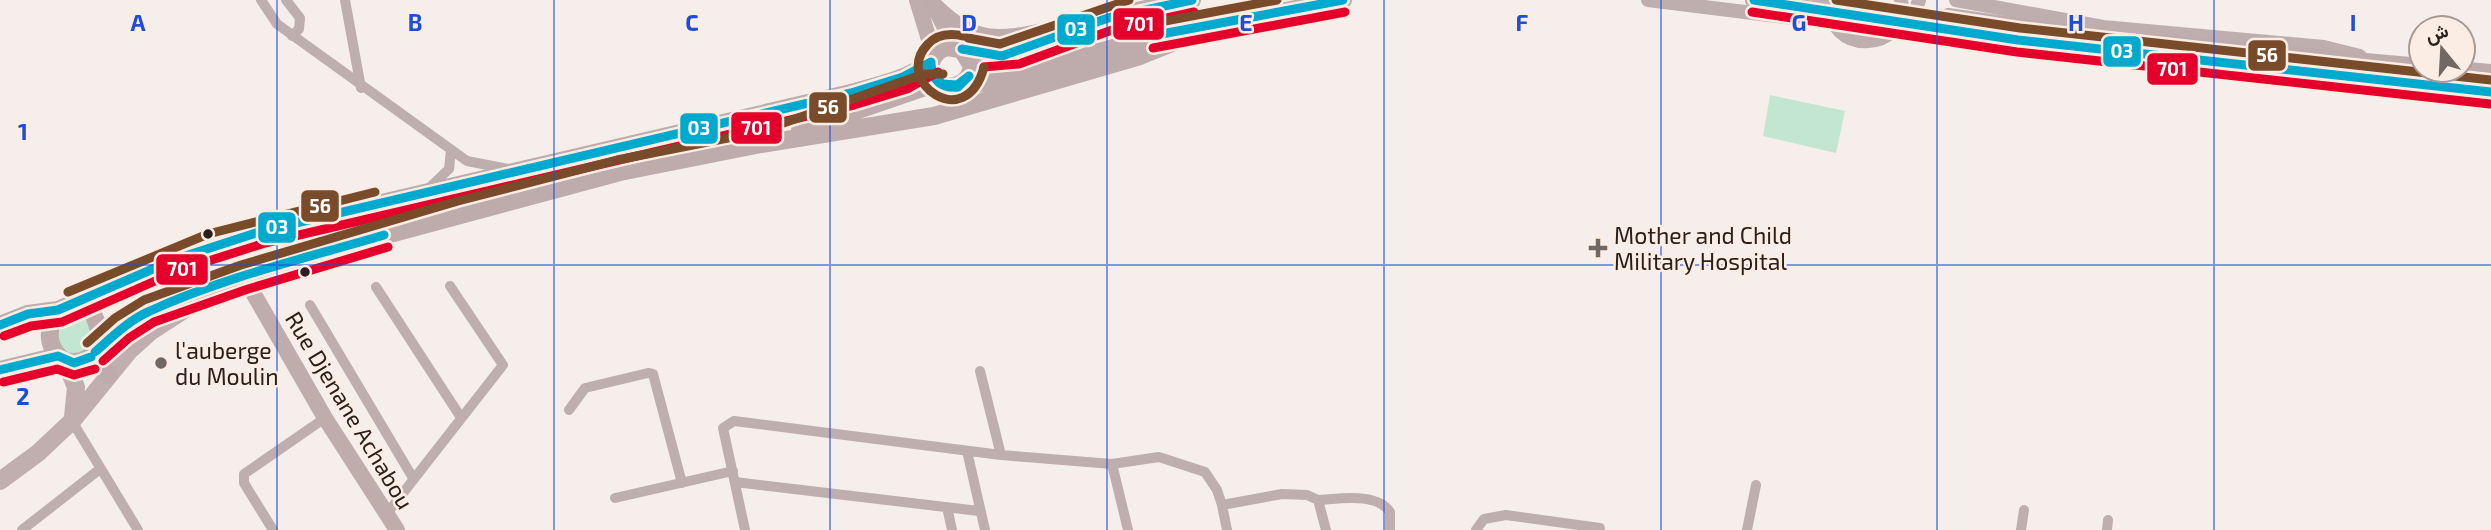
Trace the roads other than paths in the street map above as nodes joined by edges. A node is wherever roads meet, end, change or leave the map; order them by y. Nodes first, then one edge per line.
1 (261, 0) edge
2 (286, 0) edge
3 (345, 0) edge
4 (1192, 0) edge
5 (1343, 0) edge
6 (1648, 0) edge
7 (1754, 0) edge
8 (1831, 0) edge
9 (1901, 0) edge
10 (1956, 0) edge
11 (927, 1) edge
12 (1812, 9) edge
13 (1109, 18) junction
14 (1921, 18) edge
15 (1238, 20) junction
16 (1834, 23) junction
17 (1893, 30) junction
18 (292, 36) junction
19 (957, 47) junction
20 (933, 59) junction
21 (2407, 68) edge
22 (2373, 71) junction
23 (950, 86) junction
24 (361, 88) junction
25 (2491, 92) edge
26 (761, 144) junction
27 (451, 150) junction
28 (518, 171) junction
29 (424, 192) junction
30 (238, 279) junction
31 (450, 286) dead end
32 (376, 287) dead end
33 (310, 305) dead end
34 (65, 306) junction
35 (0, 325) edge
36 (93, 355) junction
37 (62, 358) junction
38 (0, 370) edge
39 (980, 371) dead end
40 (109, 375) junction
41 (569, 410) dead end
42 (460, 416) junction
43 (325, 418) junction
44 (72, 421) junction
45 (967, 451) junction
46 (1001, 455) junction
47 (1112, 464) junction
48 (100, 469) junction
49 (734, 477) junction
50 (413, 478) junction
51 (0, 481) edge
52 (682, 483) junction
53 (1756, 485) dead end
54 (615, 498) dead end
55 (1318, 500) junction
56 (1222, 505) junction
57 (947, 507) junction
58 (2024, 510) dead end
59 (979, 511) junction
60 (385, 516) junction
61 (1559, 526) edge
62 (1600, 528) dead end
63 (24, 529) edge
64 (138, 530) edge
65 (273, 530) edge
66 (397, 530) edge
67 (745, 530) edge
68 (952, 530) edge
69 (985, 530) edge
70 (1128, 530) edge
71 (1227, 530) edge
72 (1326, 530) edge
73 (1390, 530) edge
74 (1476, 530) edge
75 (1747, 530) edge
76 (2021, 530) edge

1 - 18 street
2 - 18 street
3 - 24 street
4 - 13 highway
5 - 15 highway
6 - 12 street
7 - 12 highway
8 - 16 street
9 - 17 street
10 - 22 street
11 - 13 highway
11 - 19 main road
11 - 20 main road
12 - 16 street
13 - 19 highway
14 - 17 street
14 - 22 highway
15 - 23 highway
15 - 26 highway
16 - 17 street
18 - 24 street
19 - 20 highway
19 - 23 highway
20 - 23 highway
20 - 28 highway
21 - 22 highway
22 - 25 highway
23 - 26 highway
24 - 27 street
26 - 30 highway
27 - 28 street
27 - 29 street
28 - 29 highway
29 - 34 highway
30 - 36 highway
30 - 40 main road
30 - 43 main road, Rue Djenane Achabou
31 - 42 street
32 - 42 street
33 - 50 street
34 - 35 highway
34 - 36 highway
34 - 37 highway
36 - 37 highway
36 - 40 highway
37 - 38 highway
37 - 44 main road
39 - 46 street
40 - 44 main road
41 - 52 street
42 - 50 street
43 - 60 main road, Rue Djenane Achabou
43 - 65 street
44 - 48 street
44 - 51 main road
45 - 46 street
45 - 49 street
45 - 59 street
46 - 47 street
47 - 56 street
47 - 70 street
48 - 63 street
48 - 64 street
49 - 52 street
49 - 57 street
49 - 67 street
50 - 60 street
52 - 54 street
53 - 75 street
55 - 56 street
55 - 72 street
55 - 73 street
56 - 71 street
57 - 59 street
57 - 68 street
58 - 76 street
59 - 69 street
60 - 66 main road, Rue Djenane Achabou
61 - 62 street
61 - 74 street

